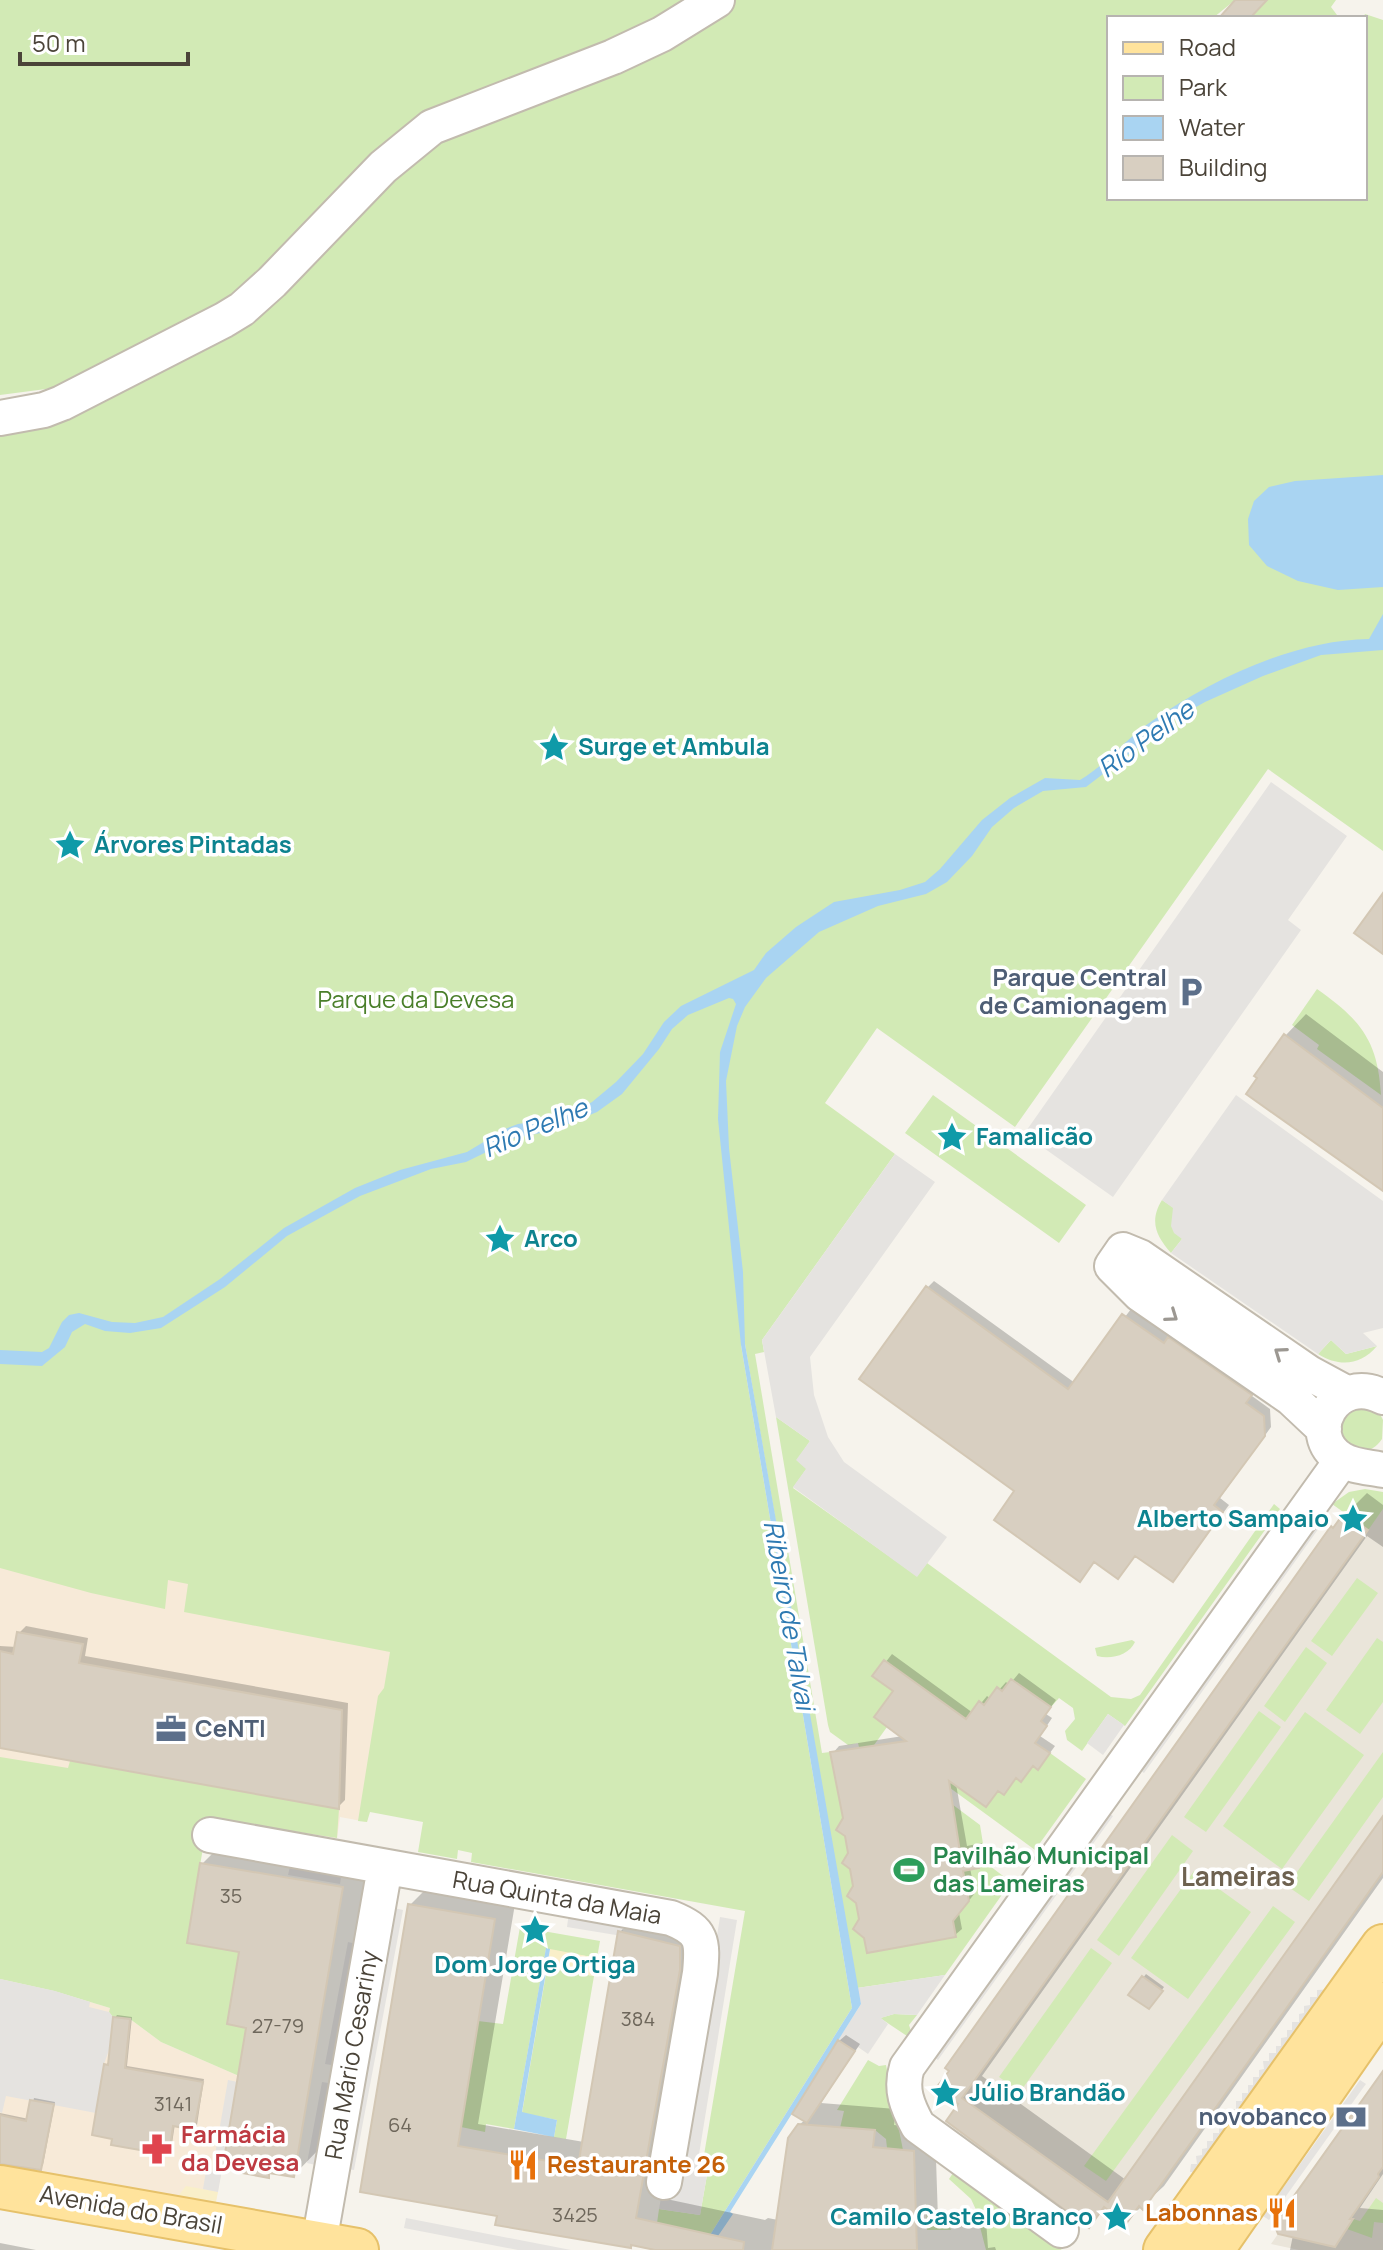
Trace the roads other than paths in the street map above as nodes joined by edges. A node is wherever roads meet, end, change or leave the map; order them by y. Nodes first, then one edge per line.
1 (717, 0) edge
2 (0, 418) edge
3 (1346, 1393) junction
4 (1383, 1397) edge
5 (1324, 1429) junction
6 (1368, 1464) edge
7 (210, 1835) dead end
8 (385, 1867) junction
9 (1383, 1946) edge
10 (1383, 1983) edge
11 (1383, 2004) edge
12 (1383, 2032) edge
13 (664, 2182) dead end
14 (0, 2187) edge
15 (0, 2214) edge
16 (1061, 2230) dead end
17 (338, 2246) edge
18 (208, 2250) edge
19 (1165, 2250) edge
20 (1195, 2250) edge
21 (1212, 2250) edge
22 (1231, 2250) edge

1 - 2 street
3 - 4 street
3 - 5 street
3 -> 5 street
5 - 6 street
6 - 16 street
7 - 8 street, Rua Quinta da Maia
8 - 13 street, Rua Quinta da Maia
8 - 17 street, Rua Mário Cesariny
9 - 19 main road
10 - 20 main road
11 - 21 main road
12 - 22 main road
14 - 17 main road, Avenida do Brasil
15 - 18 main road, Avenida do Brasil

